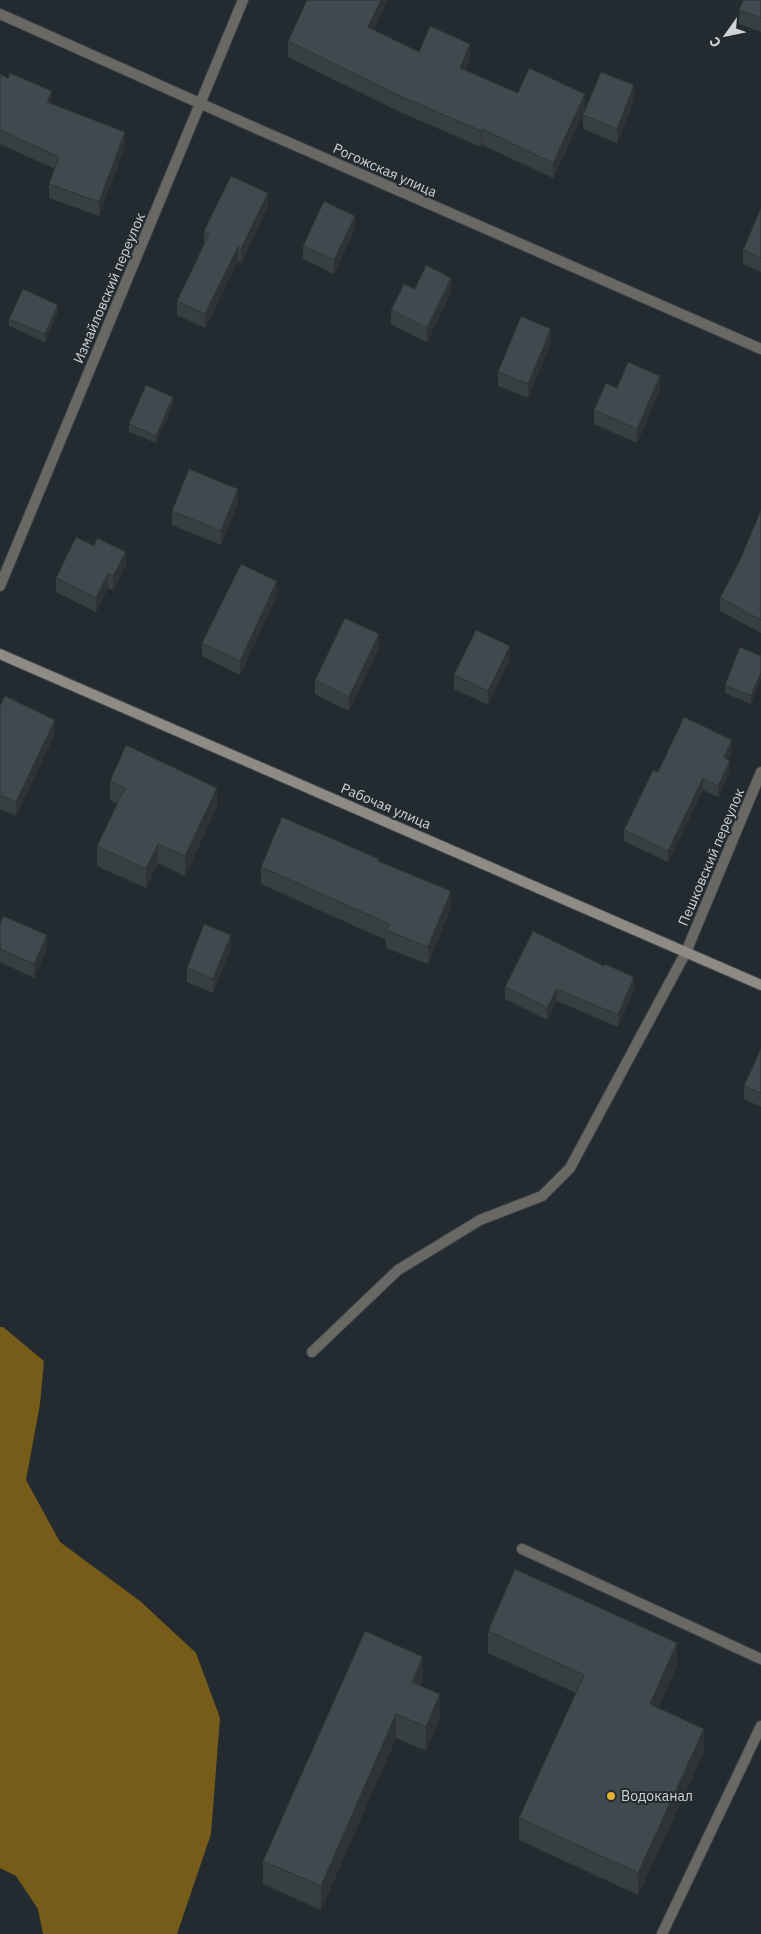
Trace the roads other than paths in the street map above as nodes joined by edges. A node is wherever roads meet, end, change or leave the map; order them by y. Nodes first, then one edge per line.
1 (243, 0) edge
2 (0, 14) edge
3 (201, 104) junction
4 (761, 349) edge
5 (0, 586) edge
6 (0, 654) edge
7 (761, 772) edge
8 (686, 952) junction
9 (761, 986) edge
10 (312, 1352) dead end
11 (522, 1549) dead end
12 (761, 1660) edge
13 (761, 1726) edge
14 (662, 1934) edge

1 - 3 street, Измайловский переулок
2 - 3 street, Рогожская улица
3 - 4 street, Рогожская улица
3 - 5 street, Измайловский переулок
6 - 8 main road, Рабочая улица
7 - 8 street, Пешковский переулок
8 - 9 main road, Рабочая улица
8 - 10 street, Пешковский переулок
11 - 12 street
13 - 14 street

